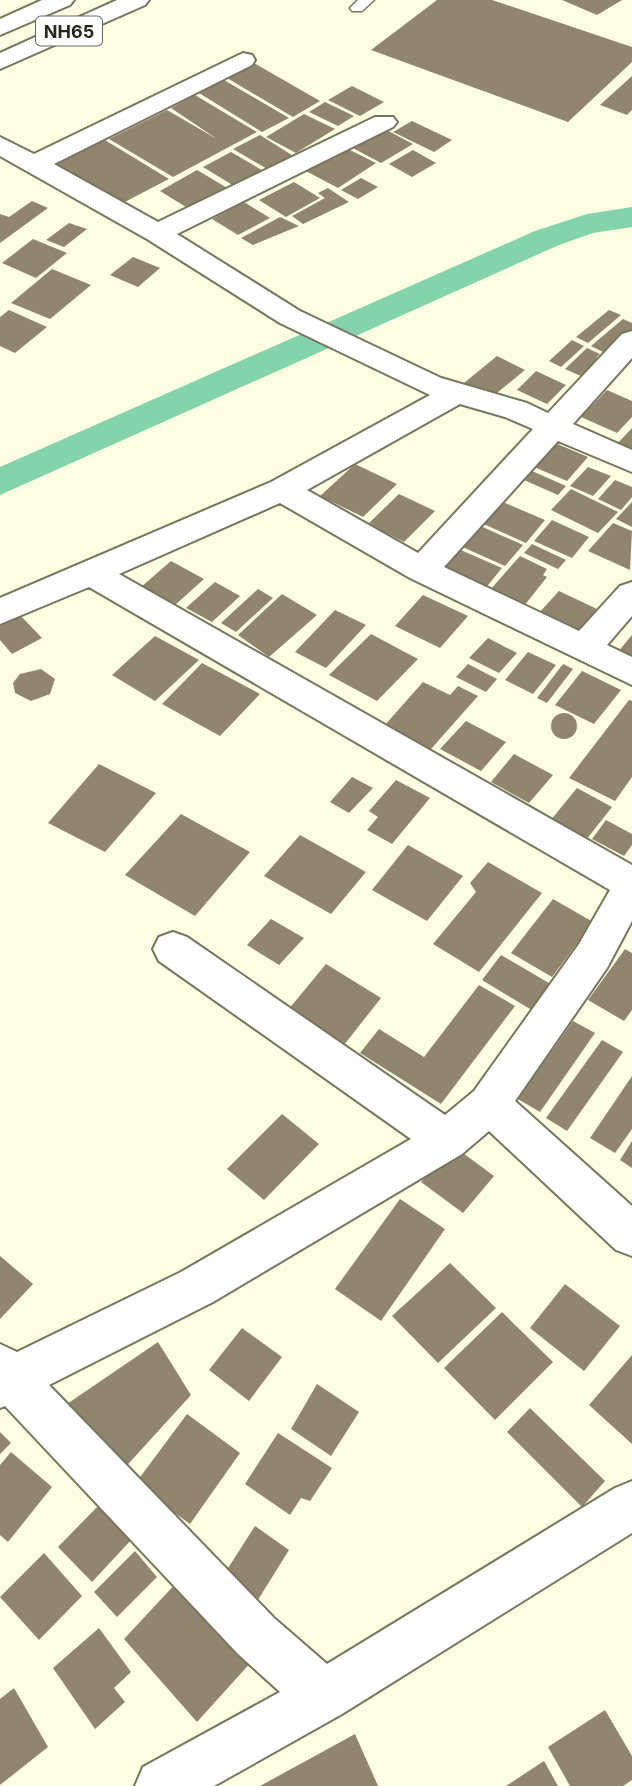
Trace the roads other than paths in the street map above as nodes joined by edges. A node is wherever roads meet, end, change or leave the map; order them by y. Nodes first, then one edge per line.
1 (62, 0) edge
2 (137, 0) edge
3 (0, 28) edge
4 (243, 60) dead end
5 (0, 62) edge
6 (384, 122) dead end
7 (0, 145) edge
8 (36, 163) junction
9 (157, 233) junction
10 (632, 340) edge
11 (456, 393) junction
12 (552, 424) junction
13 (632, 462) edge
14 (282, 490) junction
15 (422, 570) junction
16 (91, 573) junction
17 (632, 594) edge
18 (0, 612) edge
19 (583, 649) junction
20 (632, 672) edge
21 (632, 885) edge
22 (173, 950) dead end
23 (489, 1104) junction
24 (447, 1140) junction
25 (632, 1235) edge
26 (4, 1377) edge
27 (632, 1505) edge
28 (324, 1696) junction
29 (162, 1786) edge

1 - 3 main road, NH65
2 - 5 main road, NH65
4 - 8 main road
6 - 9 main road
7 - 8 main road
8 - 9 main road
9 - 11 main road
10 - 12 main road
11 - 12 main road
11 - 14 main road
12 - 13 main road
12 - 15 main road
14 - 15 main road
14 - 16 main road
15 - 19 main road
16 - 18 main road
16 - 21 main road
17 - 19 main road
19 - 20 main road
21 - 23 main road
22 - 24 main road
23 - 24 main road
23 - 25 main road
24 - 26 main road
26 - 28 main road
27 - 28 main road
28 - 29 main road

